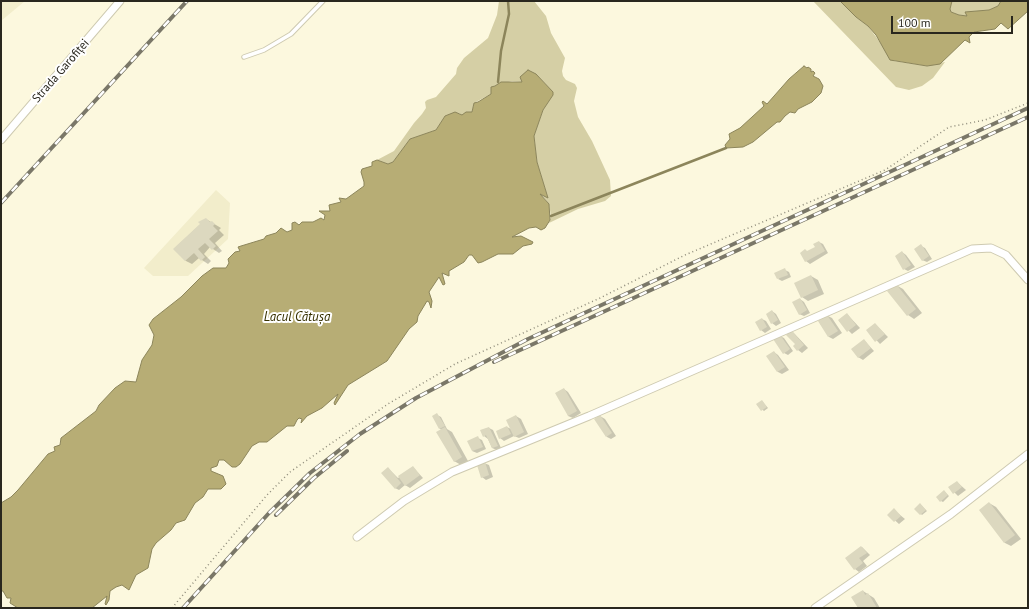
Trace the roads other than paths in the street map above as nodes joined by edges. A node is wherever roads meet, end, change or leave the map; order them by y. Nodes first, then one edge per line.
1 (120, 1) edge
2 (323, 1) edge
3 (244, 57) dead end
4 (1, 140) edge
5 (1028, 280) edge
6 (1028, 454) edge
7 (357, 538) dead end
8 (815, 608) edge

1 - 4 street, Strada Garofiței
2 - 3 lane
5 - 7 street
6 - 8 street

